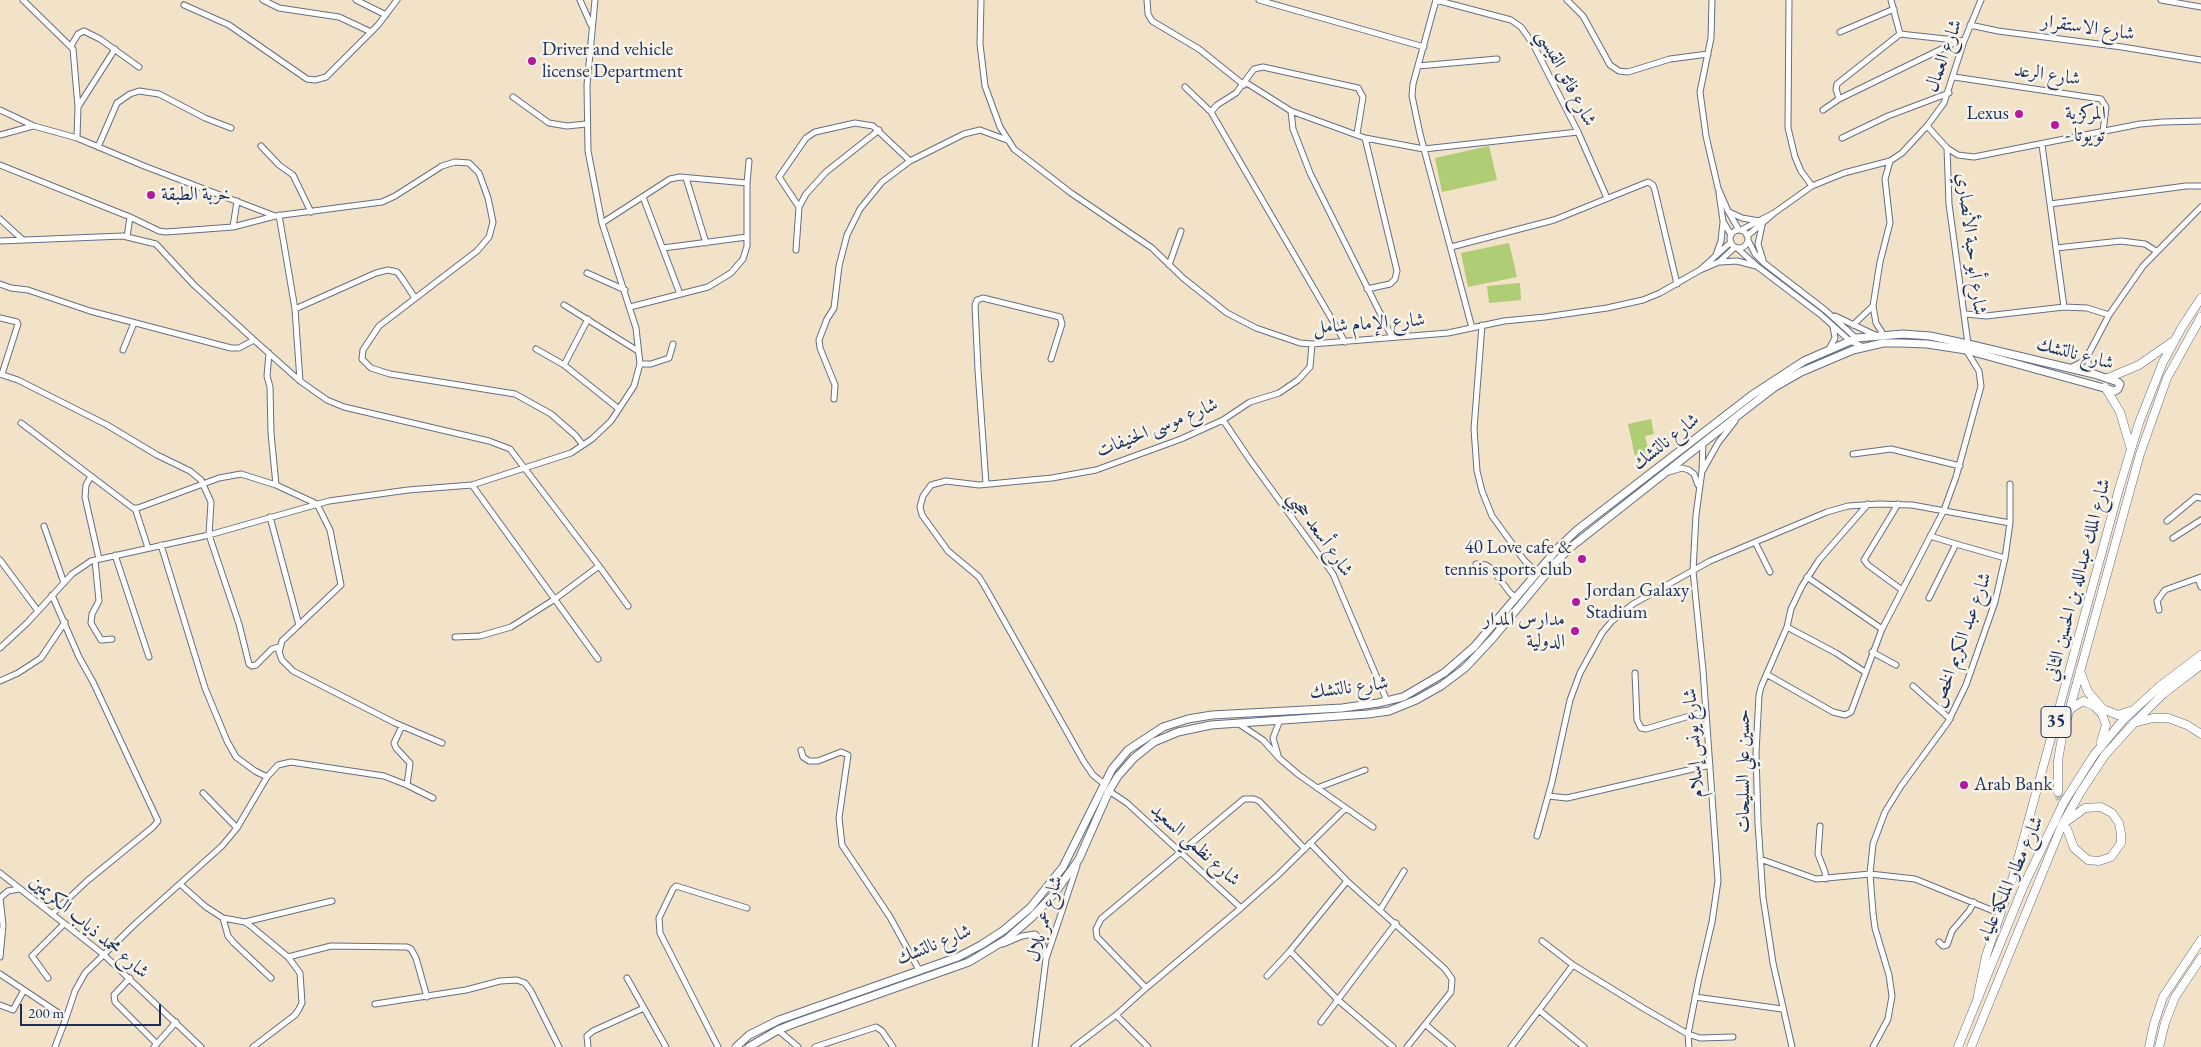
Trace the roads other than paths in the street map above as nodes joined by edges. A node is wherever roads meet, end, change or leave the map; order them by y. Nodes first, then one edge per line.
1 (23, 0) edge
2 (263, 0) edge
3 (356, 0) edge
4 (397, 0) edge
5 (580, 0) edge
6 (595, 0) edge
7 (981, 0) edge
8 (1147, 0) edge
9 (1259, 0) edge
10 (1436, 0) edge
11 (1567, 0) edge
12 (1712, 0) edge
13 (1789, 0) edge
14 (1892, 0) edge
15 (1981, 0) edge
16 (2161, 0) edge
17 (2178, 1) edge
18 (184, 5) dead end
19 (2201, 7) edge
20 (1894, 9) junction
21 (386, 15) junction
22 (591, 25) junction
23 (1970, 25) junction
24 (371, 32) junction
25 (1840, 32) dead end
26 (1900, 34) junction
27 (1961, 41) junction
28 (71, 46) junction
29 (1424, 47) junction
30 (115, 49) junction
31 (1708, 54) junction
32 (1497, 59) dead end
33 (2201, 60) edge
34 (1418, 66) junction
35 (140, 67) dead end
36 (1954, 77) junction
37 (1245, 83) junction
38 (1185, 87) dead end
39 (1949, 92) junction
40 (512, 97) dead end
41 (1839, 99) junction
42 (78, 107) junction
43 (0, 110) edge
44 (1823, 110) dead end
45 (1291, 111) junction
46 (1211, 112) junction
47 (2201, 121) edge
48 (586, 124) junction
49 (34, 126) junction
50 (1927, 126) junction
51 (231, 128) dead end
52 (878, 130) junction
53 (1578, 132) junction
54 (2103, 132) junction
55 (1357, 134) junction
56 (0, 135) edge
57 (77, 138) junction
58 (1365, 138) junction
59 (1842, 138) dead end
60 (1007, 140) junction
61 (2042, 145) junction
62 (261, 146) dead end
63 (98, 147) junction
64 (1424, 148) junction
65 (1947, 148) junction
66 (749, 161) dead end
67 (910, 161) junction
68 (1890, 161) junction
69 (0, 165) edge
70 (686, 178) junction
71 (746, 183) junction
72 (1812, 186) junction
73 (2201, 186) edge
74 (1718, 188) junction
75 (643, 197) junction
76 (1607, 198) junction
77 (237, 201) junction
78 (2050, 204) junction
79 (799, 207) junction
80 (2201, 207) edge
81 (1728, 210) junction
82 (311, 212) junction
83 (277, 216) junction
84 (130, 217) junction
85 (0, 219) edge
86 (1723, 221) junction
87 (602, 223) junction
88 (1761, 223) junction
89 (233, 227) junction
90 (1740, 230) junction
91 (158, 231) junction
92 (1182, 232) dead end
93 (1731, 236) junction
94 (127, 237) junction
95 (747, 237) junction
96 (1748, 238) junction
97 (23, 240) junction
98 (0, 241) edge
99 (1730, 242) junction
100 (706, 243) junction
101 (156, 244) junction
102 (1451, 247) junction
103 (663, 248) junction
104 (1736, 248) junction
105 (2056, 248) junction
106 (796, 250) dead end
107 (2156, 251) junction
108 (1716, 256) junction
109 (1719, 262) junction
110 (1764, 263) junction
111 (1169, 265) junction
112 (1758, 267) junction
113 (1700, 270) junction
114 (587, 273) dead end
115 (0, 284) edge
116 (1677, 284) junction
117 (1367, 289) junction
118 (625, 290) junction
119 (680, 294) junction
120 (415, 298) junction
121 (2201, 298) edge
122 (564, 305) dead end
123 (1873, 306) junction
124 (630, 307) junction
125 (2064, 307) junction
126 (295, 309) junction
127 (1830, 314) junction
128 (1966, 314) junction
129 (2109, 315) junction
130 (2201, 317) edge
131 (0, 318) edge
132 (588, 319) junction
133 (134, 322) junction
134 (1832, 324) junction
135 (1482, 325) junction
136 (1853, 325) junction
137 (1472, 328) junction
138 (1879, 335) junction
139 (1392, 337) junction
140 (2175, 339) junction
141 (254, 340) junction
142 (1345, 342) junction
143 (674, 344) dead end
144 (1312, 344) junction
145 (1856, 344) junction
146 (1967, 347) junction
147 (536, 349) dead end
148 (123, 350) dead end
149 (1826, 350) junction
150 (638, 352) junction
151 (269, 353) junction
152 (2088, 355) junction
153 (1051, 359) dead end
154 (640, 364) junction
155 (564, 365) junction
156 (2070, 368) junction
157 (1, 374) edge
158 (2094, 374) junction
159 (2108, 378) junction
160 (300, 381) junction
161 (2105, 387) junction
162 (834, 398) dead end
163 (619, 409) junction
164 (1739, 415) junction
165 (1224, 420) junction
166 (21, 424) dead end
167 (1703, 434) junction
168 (1702, 445) junction
169 (583, 446) junction
170 (2131, 448) junction
171 (1853, 454) dead end
172 (1960, 466) junction
173 (525, 467) junction
174 (1702, 470) junction
175 (1668, 472) junction
176 (91, 476) junction
177 (203, 483) junction
178 (986, 484) junction
179 (2010, 484) dead end
180 (276, 485) junction
181 (472, 485) junction
182 (1699, 490) junction
183 (2201, 498) edge
184 (317, 504) junction
185 (1869, 504) junction
186 (1898, 504) junction
187 (135, 508) junction
188 (1944, 510) junction
189 (270, 516) junction
190 (2201, 520) edge
191 (2167, 521) dead end
192 (2010, 523) junction
193 (44, 526) dead end
194 (209, 535) junction
195 (1930, 536) junction
196 (2173, 538) dead end
197 (1755, 542) junction
198 (1956, 544) junction
199 (161, 545) junction
200 (148, 548) junction
201 (115, 555) junction
202 (2006, 558) junction
203 (97, 559) junction
204 (0, 560) edge
205 (1476, 564) dead end
206 (599, 566) junction
207 (1693, 571) junction
208 (1770, 572) dead end
209 (1537, 573) junction
210 (1807, 577) junction
211 (2200, 577) edge
212 (64, 582) junction
213 (2201, 587) edge
214 (1902, 590) junction
215 (52, 595) junction
216 (1517, 597) junction
217 (1929, 598) dead end
218 (555, 599) junction
219 (628, 606) dead end
220 (2159, 610) dead end
221 (38, 611) junction
222 (65, 622) junction
223 (299, 624) junction
224 (1787, 627) junction
225 (1882, 628) junction
226 (455, 638) dead end
227 (112, 639) dead end
228 (279, 647) junction
229 (0, 648) edge
230 (1872, 652) junction
231 (2201, 655) edge
232 (149, 657) dead end
233 (598, 659) dead end
234 (1896, 665) dead end
235 (2201, 665) edge
236 (2080, 671) junction
237 (1865, 672) junction
238 (1635, 673) dead end
239 (1768, 675) junction
240 (0, 681) edge
241 (1913, 686) dead end
242 (1387, 701) junction
243 (1296, 710) junction
244 (1706, 710) junction
245 (2069, 710) junction
246 (2134, 710) junction
247 (1296, 719) junction
248 (1950, 719) junction
249 (1280, 720) junction
250 (2134, 723) junction
251 (1238, 724) junction
252 (402, 726) junction
253 (2201, 734) edge
254 (442, 744) dead end
255 (801, 750) dead end
256 (2094, 755) junction
257 (1279, 758) junction
258 (1710, 765) junction
259 (1365, 770) dead end
260 (267, 777) junction
261 (1103, 782) junction
262 (407, 784) junction
263 (1317, 788) junction
264 (1109, 791) junction
265 (2058, 792) tunnel mouth
266 (203, 793) dead end
267 (1548, 796) junction
268 (433, 798) dead end
269 (1346, 808) junction
270 (1820, 826) dead end
271 (1372, 827) dead end
272 (2064, 827) junction
273 (237, 828) junction
274 (1537, 836) dead end
275 (1310, 843) junction
276 (1305, 849) junction
277 (1180, 851) junction
278 (1079, 859) junction
279 (1760, 860) junction
280 (1404, 871) dead end
281 (0, 874) edge
282 (1870, 874) junction
283 (1826, 879) junction
284 (1347, 881) junction
285 (180, 884) junction
286 (20, 889) junction
287 (0, 898) edge
288 (332, 902) dead end
289 (1974, 902) junction
290 (1, 906) edge
291 (747, 908) dead end
292 (1241, 908) junction
293 (1380, 910) junction
294 (52, 914) junction
295 (2001, 914) junction
296 (223, 918) junction
297 (245, 922) junction
298 (1396, 923) junction
299 (64, 924) junction
300 (1542, 940) dead end
301 (2201, 940) edge
302 (1939, 942) dead end
303 (991, 950) junction
304 (1290, 951) junction
305 (103, 954) junction
306 (0, 957) edge
307 (288, 957) junction
308 (2201, 958) edge
309 (1046, 959) junction
310 (1573, 964) junction
311 (919, 970) junction
312 (0, 974) edge
313 (1267, 976) dead end
314 (48, 978) dead end
315 (130, 978) junction
316 (270, 978) dead end
317 (627, 978) dead end
318 (1146, 988) junction
319 (24, 990) junction
320 (1978, 995) junction
321 (426, 997) junction
322 (1695, 998) junction
323 (1338, 1000) junction
324 (2161, 1003) junction
325 (376, 1004) dead end
326 (0, 1005) edge
327 (644, 1008) junction
328 (1782, 1008) junction
329 (2169, 1010) junction
330 (1540, 1011) junction
331 (1116, 1015) junction
332 (66, 1018) junction
333 (176, 1022) junction
334 (1321, 1022) dead end
335 (1426, 1024) junction
336 (778, 1030) junction
337 (1688, 1034) junction
338 (1733, 1037) dead end
339 (155, 1045) edge
340 (55, 1047) edge
341 (201, 1047) edge
342 (253, 1047) edge
343 (559, 1047) edge
344 (588, 1047) edge
345 (666, 1047) edge
346 (718, 1047) edge
347 (736, 1047) edge
348 (749, 1047) edge
349 (798, 1047) edge
350 (815, 1047) edge
351 (893, 1047) edge
352 (1035, 1047) edge
353 (1074, 1047) edge
354 (1148, 1047) edge
355 (1393, 1047) edge
356 (1406, 1047) edge
357 (1452, 1047) edge
358 (1511, 1047) edge
359 (1584, 1047) edge
360 (1689, 1047) edge
361 (1792, 1047) edge
362 (1873, 1047) edge
363 (1958, 1047) edge
364 (1970, 1047) edge
365 (2148, 1047) edge
366 (2158, 1047) edge

1 - 28 street
2 - 24 street
3 - 21 street
4 - 21 street
5 - 22 street
6 - 22 street
7 - 60 street
8 - 37 street
9 - 29 street
10 - 29 street
10 - 53 street, شارع فائق القيسي
11 - 31 street
12 - 31 street
13 - 72 street
14 - 20 street
15 - 23 street, شارع العمال
16 - 17 street
17 - 19 street
18 - 24 street
20 - 25 street
20 - 26 street
21 - 24 street
22 - 48 street
23 - 27 street, شارع العمال
23 - 33 street, شارع الاستقرار
26 - 27 street
26 - 41 street
27 - 36 street, شارع العمال
27 - 41 street
28 - 30 street
28 - 42 street
29 - 34 street
30 - 35 street
30 - 42 street
31 - 74 street
32 - 34 street
34 - 64 street
36 - 39 street, شارع العمال
36 - 54 street, شارع الرعد
37 - 45 street
37 - 46 street
37 - 55 street
38 - 46 street
39 - 50 street, شارع العمال
39 - 59 street
40 - 48 street
41 - 44 street
42 - 57 street
43 - 49 street
45 - 55 street
45 - 117 street
46 - 142 street
47 - 54 street, شارع أبو حبة الأنصاري
48 - 87 street
49 - 56 street
49 - 57 street
50 - 65 street, شارع أبو حبة الأنصاري
50 - 68 street, شارع العمال
51 - 63 street
52 - 67 street
52 - 79 street
52 - 79 street
53 - 64 street
53 - 76 street, شارع فائق القيسي
54 - 61 street, شارع أبو حبة الأنصاري
55 - 58 street
57 - 63 street
58 - 64 street
58 - 117 street
60 - 67 street
60 - 111 street, شارع الإمام شامل
61 - 65 street, شارع أبو حبة الأنصاري
61 - 78 street
62 - 82 street
63 - 77 street
64 - 102 street
65 - 128 street, شارع أبو حبة الأنصاري
66 - 71 street
67 - 162 street
68 - 72 street
68 - 123 street
69 - 84 street
70 - 71 street
70 - 75 street
70 - 100 street
71 - 95 street
72 - 88 street
73 - 78 street
74 - 81 street
74 - 86 street
75 - 87 street
75 - 103 street
76 - 102 street
76 - 116 street
77 - 83 street
77 - 89 street
78 - 105 street
79 - 106 street
80 - 107 street
81 - 88 street
81 - 90 street
82 - 83 street
82 - 120 street
83 - 89 street
83 - 126 street
84 - 91 street
84 - 94 street
85 - 97 street
86 - 93 street
86 - 108 street
87 - 118 street
88 - 90 street
88 - 96 street
88 - 110 street
89 - 91 street
90 - 93 street
90 - 96 street
91 - 101 street
92 - 111 street
93 - 99 street
94 - 97 street
94 - 101 street
95 - 100 street
95 - 119 street
96 - 104 street
96 - 110 street
97 - 98 street
99 - 104 street
99 - 108 street, شارع الإمام شامل
100 - 103 street
101 - 141 street
102 - 137 street
103 - 119 street
104 - 109 street, شارع الإمام شامل
104 - 112 street
105 - 107 street
105 - 125 street
107 - 129 street
108 - 113 street, شارع الإمام شامل
109 - 112 street
109 - 113 street, شارع الإمام شامل
110 - 127 street
111 - 144 street, شارع الإمام شامل
112 - 134 street
113 - 116 street, شارع الإمام شامل
114 - 118 street
115 - 133 street
116 - 135 street, شارع الإمام شامل
117 - 139 street
118 - 124 street
119 - 124 street
120 - 126 street
120 - 169 street
121 - 140 highway, شارع الملك عبدالله بن الحسين الثاني / 35
122 - 132 street
123 - 136 street
123 - 138 street
124 - 150 street
125 - 128 street
125 - 129 street
126 - 160 street
127 - 136 street
127 - 145 street
128 - 146 street, شارع أبو حبة الأنصاري
129 - 152 street
130 - 236 highway, شارع الملك عبدالله بن الحسين الثاني / 35
131 - 157 street
132 - 150 street
132 - 155 street
133 - 141 street
133 - 148 street
134 - 145 street
134 - 149 street
135 - 137 street, شارع الإمام شامل
135 - 209 street
136 - 138 street
137 - 139 street, شارع الإمام شامل
138 - 145 main road, شارع نالتشك
138 - 146 main road, شارع نالتشك
139 - 142 street, شارع الإمام شامل
140 - 159 highway
140 - 170 highway, شارع الملك عبدالله بن الحسين الثاني / 35
141 - 151 street
142 - 144 street, شارع الإمام شامل
143 - 154 street
144 - 165 street, شارع موسى الحنيفات
145 - 146 main road, شارع نالتشك
145 - 149 main road, شارع نالتشك
145 - 164 main road, شارع نالتشك
146 - 156 main road, شارع نالتشك
146 - 161 main road, شارع نالتشك
146 - 172 street
147 - 155 street
149 - 167 main road, شارع نالتشك
150 - 154 street
151 - 160 street
151 - 180 street
152 - 156 street
152 - 158 street
153 - 178 street
154 - 163 street
155 - 163 street
156 - 158 main road, شارع نالتشك
157 - 177 street
158 - 159 main road, شارع نالتشك
159 - 161 main road, شارع نالتشك
160 - 173 street
161 - 170 highway
163 - 169 street
164 - 168 main road, شارع نالتشك
164 - 174 street
165 - 178 street, شارع موسى الحنيفات
165 - 242 street, شارع أسعد حجبي
166 - 176 street
167 - 168 street, شارع يونس إسلام
167 - 209 main road, شارع نالتشك
168 - 174 street, شارع يونس إسلام
168 - 175 main road, شارع نالتشك
169 - 173 street
170 - 295 highway, شارع الملك عبدالله بن الحسين الثاني / 35
171 - 172 street
172 - 188 street
173 - 181 street
173 - 206 street
174 - 182 street, شارع يونس إسلام
175 - 182 street
175 - 247 main road, شارع نالتشك
176 - 187 street
176 - 203 street
177 - 180 street
177 - 187 street
177 - 194 street
178 - 261 street, شارع موسى الحنيفات
179 - 192 street, شارع عبد الكريم الخص
180 - 184 street
181 - 184 street
181 - 218 street
182 - 207 street, شارع يونس إسلام
183 - 191 street
184 - 189 street
184 - 223 street
185 - 186 street
185 - 197 street
185 - 210 street, حسين علي السليحات
186 - 188 street
186 - 214 street
187 - 200 street
188 - 192 street
188 - 195 street
189 - 194 street
189 - 223 street
190 - 196 street
192 - 202 street, شارع عبد الكريم الخص
193 - 212 street
194 - 199 street
194 - 228 street
195 - 198 street
195 - 214 street
197 - 207 street
197 - 208 street
198 - 202 street
198 - 217 street
199 - 200 street
199 - 260 street
200 - 201 street
201 - 203 street
201 - 232 street
202 - 248 street, شارع عبد الكريم الخص
203 - 212 street
203 - 227 street
204 - 221 street
205 - 216 street
206 - 218 street
206 - 219 street
207 - 244 street, شارع يونس إسلام
207 - 267 street
209 - 216 main road, شارع نالتشك
210 - 224 street, حسين علي السليحات
210 - 225 street
211 - 213 street
211 - 220 street
212 - 215 street
214 - 225 street
215 - 221 street
215 - 222 street
216 - 242 main road, شارع نالتشك
218 - 226 street
218 - 233 street
221 - 229 street
222 - 240 street
222 - 294 street
223 - 228 street
224 - 237 street
224 - 239 street, حسين علي السليحات
225 - 230 street
228 - 252 street
230 - 234 street
230 - 237 street
231 - 246 highway, شارع مطار الملكة علياء
235 - 250 highway, شارع مطار الملكة علياء
236 - 245 highway, شارع الملك عبدالله بن الحسين الثاني / 35
236 - 246 highway
237 - 239 street
238 - 244 street
239 - 279 street, حسين علي السليحات
241 - 248 street
242 - 243 main road, شارع نالتشك
243 - 247 main road
243 - 261 main road, شارع نالتشك
244 - 258 street, شارع يونس إسلام
245 - 256 highway
245 - 265 highway, شارع الملك عبدالله بن الحسين الثاني / 35
246 - 256 highway, شارع مطار الملكة علياء
247 - 249 main road, شارع نالتشك
248 - 282 street, شارع عبد الكريم الخص
249 - 251 main road, شارع نالتشك
249 - 257 street
250 - 253 highway
250 - 272 highway, شارع مطار الملكة علياء
251 - 257 street
251 - 264 main road, شارع نالتشك
252 - 254 street
252 - 262 street
255 - 311 street
256 - 320 highway, شارع مطار الملكة علياء / 35
257 - 263 street
258 - 267 street
258 - 322 street, شارع يونس إسلام
259 - 263 street
260 - 262 street
260 - 273 street
261 - 311 main road, شارع نالتشك
262 - 268 street
263 - 269 street
264 - 277 street, شارع نظمي السعيد
264 - 278 main road, شارع نالتشك
266 - 273 street
267 - 274 street
269 - 271 street
269 - 275 street, شارع نظمي السعيد
270 - 283 street
272 - 272 highway
272 - 364 highway, شارع مطار الملكة علياء
273 - 285 street
275 - 276 street, شارع نظمي السعيد
275 - 284 street
276 - 277 street
276 - 292 street, شارع نظمي السعيد
277 - 292 street, شارع نظمي السعيد
277 - 318 street
278 - 303 main road, شارع نالتشك
278 - 309 street, شارع عمر بلال
279 - 283 street
279 - 328 street, حسين علي السليحات
280 - 293 street
281 - 286 street, شارع محمد ذياب الكريمين
282 - 283 street
282 - 289 street
282 - 362 street, شارع عبد الكريم الخص
284 - 293 street
284 - 304 street
285 - 296 street
285 - 305 street
286 - 287 street
286 - 294 street, شارع محمد ذياب الكريمين
287 - 290 street
288 - 297 street
289 - 295 street
289 - 302 street
290 - 306 street
291 - 346 street
292 - 318 street
293 - 298 street
294 - 299 street, شارع محمد ذياب الكريمين
295 - 320 highway, شارع الملك عبدالله بن الحسين الثاني / 35
296 - 297 street
296 - 316 street
297 - 307 street
298 - 323 street
298 - 335 street
299 - 305 street, شارع محمد ذياب الكريمين
299 - 314 street
300 - 310 street
301 - 324 highway
303 - 309 street
303 - 336 main road, شارع نالتشك
304 - 313 street
304 - 323 street
305 - 315 street, شارع محمد ذياب الكريمين
305 - 332 street
307 - 321 street
307 - 342 street
308 - 329 highway
309 - 352 street, شارع عمر بلال
310 - 330 street
310 - 337 street
311 - 347 main road, شارع نالتشك
312 - 319 street
315 - 333 street, شارع محمد ذياب الكريمين
315 - 339 street
317 - 327 street
318 - 331 street
319 - 326 street
319 - 332 street
320 - 363 highway, شارع مطار الملكة علياء / 35
321 - 325 street
321 - 343 street
322 - 328 street
322 - 337 street, شارع يونس إسلام
323 - 334 street
323 - 355 street
324 - 329 highway
324 - 365 highway
327 - 344 street
327 - 345 street
328 - 361 street, حسين علي السليحات
329 - 366 highway
330 - 358 street
330 - 359 street
331 - 353 street
331 - 354 street
332 - 340 street
333 - 339 street
333 - 341 street, شارع محمد ذياب الكريمين
335 - 356 street
335 - 357 street
336 - 348 main road, شارع نالتشك
336 - 349 street
337 - 338 street
337 - 360 street, شارع يونس إسلام
350 - 351 street

